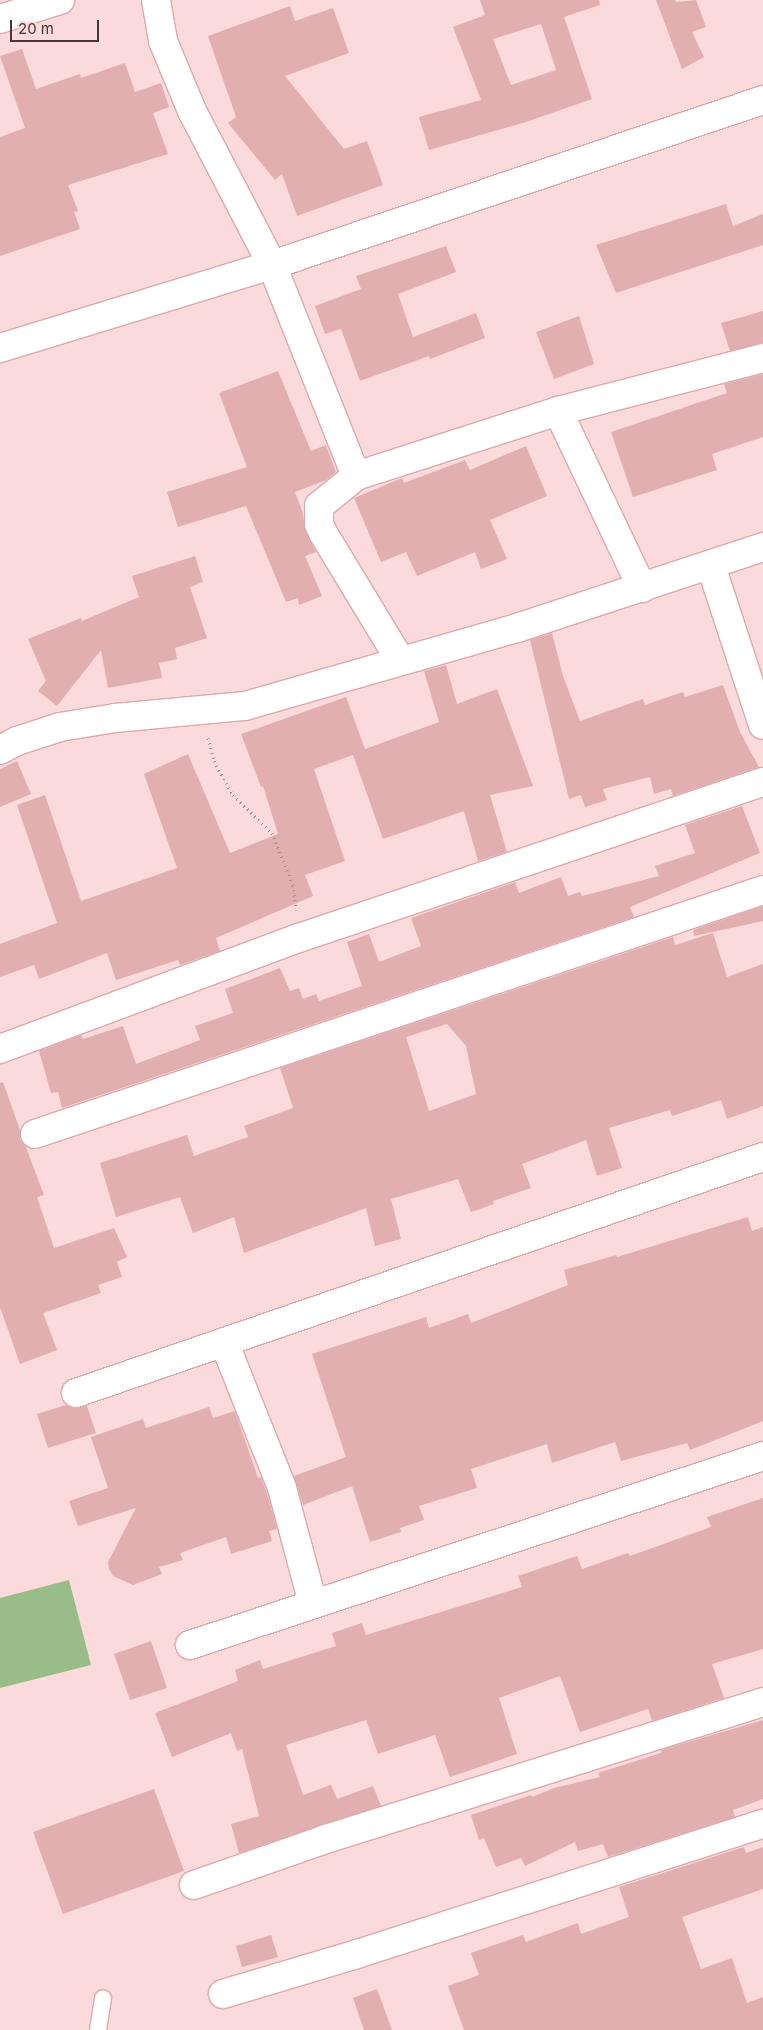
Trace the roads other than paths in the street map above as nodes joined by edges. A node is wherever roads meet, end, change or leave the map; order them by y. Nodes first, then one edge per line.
1 (60, 0) edge
2 (156, 0) edge
3 (0, 19) edge
4 (763, 100) edge
5 (272, 265) junction
6 (0, 348) edge
7 (763, 358) edge
8 (558, 411) junction
9 (356, 476) junction
10 (763, 547) edge
11 (711, 566) junction
12 (642, 588) junction
13 (400, 660) junction
14 (763, 725) edge
15 (0, 750) edge
16 (763, 782) edge
17 (763, 890) edge
18 (0, 1049) edge
19 (35, 1134) dead end
20 (763, 1157) edge
21 (224, 1342) junction
22 (76, 1392) dead end
23 (763, 1456) edge
24 (313, 1604) junction
25 (190, 1645) dead end
26 (763, 1702) edge
27 (763, 1824) edge
28 (194, 1885) dead end
29 (223, 1994) dead end
30 (103, 1998) dead end
31 (98, 2030) edge

1 - 3 street
2 - 5 street
4 - 5 street
5 - 6 street
5 - 9 street
7 - 8 street
8 - 9 street
8 - 12 street
9 - 13 street
10 - 11 street
11 - 12 street
11 - 14 street
12 - 13 street
13 - 15 street
16 - 18 street
17 - 19 street
20 - 21 street
21 - 22 street
21 - 24 street
23 - 24 street
24 - 25 street
26 - 28 street
27 - 29 street
30 - 31 lane

